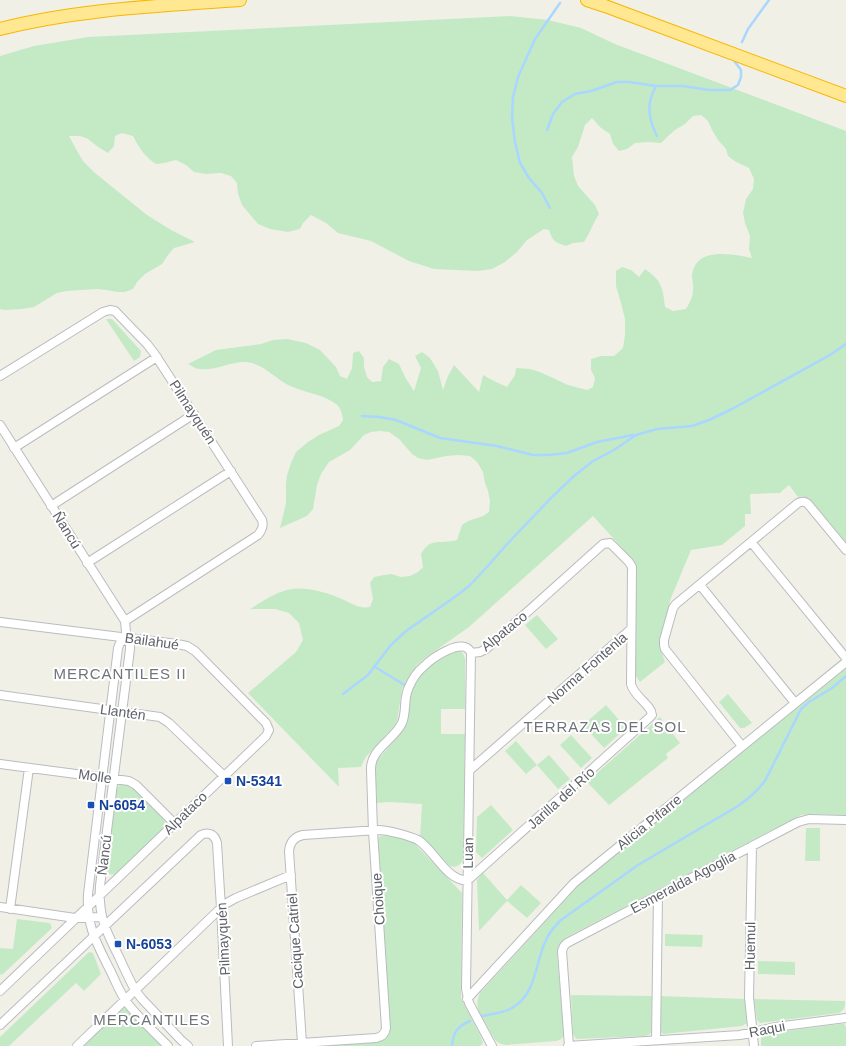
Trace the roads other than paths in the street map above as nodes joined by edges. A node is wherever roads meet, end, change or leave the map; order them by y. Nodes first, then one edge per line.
1 (240, 0) edge
2 (587, 0) edge
3 (0, 29) edge
4 (846, 96) edge
5 (157, 357) junction
6 (0, 376) edge
7 (194, 414) junction
8 (0, 426) edge
9 (14, 448) junction
10 (231, 471) junction
11 (51, 506) junction
12 (751, 542) junction
13 (846, 550) edge
14 (87, 563) junction
15 (700, 584) junction
16 (125, 621) junction
17 (0, 622) edge
18 (631, 629) junction
19 (126, 638) junction
20 (471, 653) junction
21 (846, 658) edge
22 (846, 662) edge
23 (0, 694) edge
24 (795, 703) junction
25 (111, 710) junction
26 (122, 712) junction
27 (268, 730) joint
28 (742, 746) junction
29 (371, 762) joint
30 (0, 764) edge
31 (29, 768) junction
32 (470, 770) junction
33 (224, 776) junction
34 (102, 777) junction
35 (114, 779) junction
36 (846, 820) edge
37 (174, 823) junction
38 (373, 831) junction
39 (211, 834) joint
40 (752, 846) junction
41 (291, 875) junction
42 (468, 880) junction
43 (99, 895) junction
44 (658, 895) junction
45 (88, 906) junction
46 (0, 907) edge
47 (221, 908) junction
48 (10, 909) junction
49 (102, 917) junction
50 (75, 918) junction
51 (89, 918) junction
52 (104, 927) junction
53 (94, 937) junction
54 (0, 990) edge
55 (135, 990) junction
56 (467, 999) junction
57 (125, 1000) junction
58 (846, 1018) edge
59 (0, 1025) edge
60 (754, 1032) junction
61 (656, 1040) junction
62 (178, 1043) edge
63 (302, 1043) junction
64 (77, 1046) edge
65 (168, 1046) edge
66 (188, 1046) edge
67 (228, 1046) edge
68 (256, 1046) edge
69 (492, 1046) edge
70 (569, 1046) edge
71 (754, 1046) edge

1 - 3 highway
2 - 4 highway
5 - 6 street, Pilmayquén
5 - 7 street, Pilmayquén
5 - 9 street
7 - 10 street, Pilmayquén
7 - 11 street
8 - 9 street, Ñancú
9 - 11 street, Ñancú
10 - 14 street
10 - 16 street, Pilmayquén
11 - 14 street, Ñancú
12 - 13 street
12 - 15 street
12 - 21 street
14 - 16 street, Ñancú
15 - 24 street
15 - 28 street
16 - 19 street, Ñancú
17 - 19 street, Bailahué
18 - 20 street, Alpataco
18 - 32 street, Norma Fontenla
18 - 42 street, Jarilla del Río
19 - 25 street, Ñancú
19 - 26 street, Ñancú
19 - 27 street, Bailahué
20 - 29 street, Alpataco
20 - 32 street, Luan
22 - 24 street, Alicia Pifarre
23 - 25 street, Llantén
24 - 28 street, Alicia Pifarre
25 - 26 street, Llantén
25 - 34 street, Ñancú
26 - 33 street, Llantén
26 - 35 street, Ñancú
27 - 33 street, Alpataco
28 - 56 street, Alicia Pifarre
29 - 38 street, Choique
30 - 31 street, Molle
31 - 34 street, Molle
31 - 48 street
32 - 42 street, Luan
33 - 37 street, Alpataco
34 - 35 street, Molle
34 - 45 street, Ñancú
35 - 37 street, Molle
35 - 43 street, Ñancú
36 - 40 street, Esmeralda Agoglia
37 - 43 street, Alpataco
38 - 41 street, Cacique Catriel
38 - 42 street
38 - 63 street, Choique
39 - 47 street, Pilmayquén
39 - 52 street, Alpataco
40 - 44 street, Esmeralda Agoglia
40 - 60 street, Huemul
41 - 47 street
41 - 63 street, Cacique Catriel
42 - 56 street, Luan
43 - 45 street, Alpataco
43 - 49 street, Ñancú
44 - 61 street
44 - 70 street, Esmeralda Agoglia
45 - 50 street, Alpataco
45 - 51 street, Ñancú
46 - 48 street
47 - 55 street
47 - 67 street, Pilmayquén
48 - 50 street
49 - 51 street
49 - 52 street, Ñancú
50 - 51 street
50 - 54 street, Alpataco
51 - 53 street, Ñancú
52 - 53 street, Alpataco
52 - 55 street, Ñancú
53 - 57 street, Ñancú
53 - 59 street, Alpataco
55 - 57 street
55 - 62 street, Ñancú
56 - 69 street, Luan
57 - 64 street
57 - 65 street, Ñancú
58 - 60 street, Raqui
60 - 61 street, Raqui
60 - 71 street, Huemul
61 - 70 street, Raqui
62 - 66 street, Ñancú
63 - 68 street

